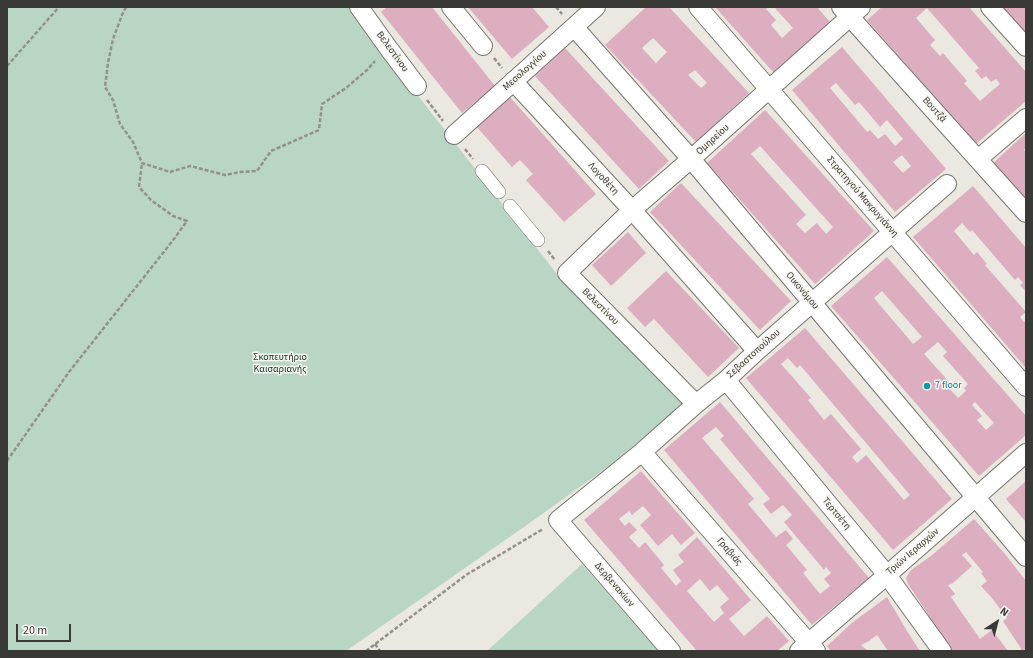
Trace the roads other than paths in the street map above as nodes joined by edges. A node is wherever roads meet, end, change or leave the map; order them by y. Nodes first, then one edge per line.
1 (359, 7) edge
2 (451, 7) edge
3 (596, 7) edge
4 (698, 7) edge
5 (990, 7) edge
6 (851, 10) edge
7 (574, 27) junction
8 (483, 46) road end
9 (1026, 47) edge
10 (513, 81) junction
11 (417, 86) road end
12 (769, 90) junction
13 (1026, 118) edge
14 (454, 135) road end
15 (691, 159) junction
16 (978, 159) junction
17 (482, 171) road end
18 (946, 184) dead end
19 (499, 192) dead end
20 (510, 206) dead end
21 (632, 210) junction
22 (1026, 213) edge
23 (892, 232) junction
24 (538, 240) road end
25 (567, 273) joint
26 (812, 303) junction
27 (757, 351) junction
28 (726, 380) junction
29 (1026, 387) edge
30 (696, 404) junction
31 (642, 452) junction
32 (1026, 453) edge
33 (976, 497) junction
34 (558, 520) joint
35 (1026, 557) edge
36 (887, 575) junction
37 (808, 648) edge
38 (671, 651) edge
39 (942, 651) edge

1 - 11 street, Βελεστίνου
2 - 8 street
3 - 7 street, Μεσολογγίου
4 - 12 street, Στρατηγού Μακρυγιάννη
5 - 9 street
6 - 12 street, Ομηρείου
6 - 16 street, Βουτζά
7 - 10 street, Μεσολογγίου
7 - 15 street, Οικονόμου
10 - 14 street, Μεσολογγίου
10 - 21 street, Λογοθέτη
12 - 15 street, Ομηρείου
12 - 23 street, Στρατηγού Μακρυγιάννη
13 - 16 street
15 - 21 street, Ομηρείου
15 - 26 street, Οικονόμου
16 - 22 street, Βουτζά
17 - 19 street
18 - 23 street, Σεβαστοπούλου
20 - 24 street
21 - 25 street, Ομηρείου
21 - 27 street, Λογοθέτη
23 - 26 street, Σεβαστοπούλου
23 - 29 street, Στρατηγού Μακρυγιάννη
25 - 30 street, Βελεστίνου
26 - 27 street, Σεβαστοπούλου
26 - 33 street, Οικονόμου
27 - 28 street, Σεβαστοπούλου
28 - 30 street, Σεβαστοπούλου
28 - 36 street, Τερτσέτη
30 - 31 street, Σεβαστοπούλου
31 - 34 street, Σεβαστοπούλου
31 - 37 street, Γραβιάς
32 - 33 street, Τριών Ιεραρχών
33 - 35 street, Οικονόμου
33 - 36 street, Τριών Ιεραρχών
34 - 38 street, Δερβενακίων
36 - 37 street, Τριών Ιεραρχών
36 - 39 street, Τερτσέτη

